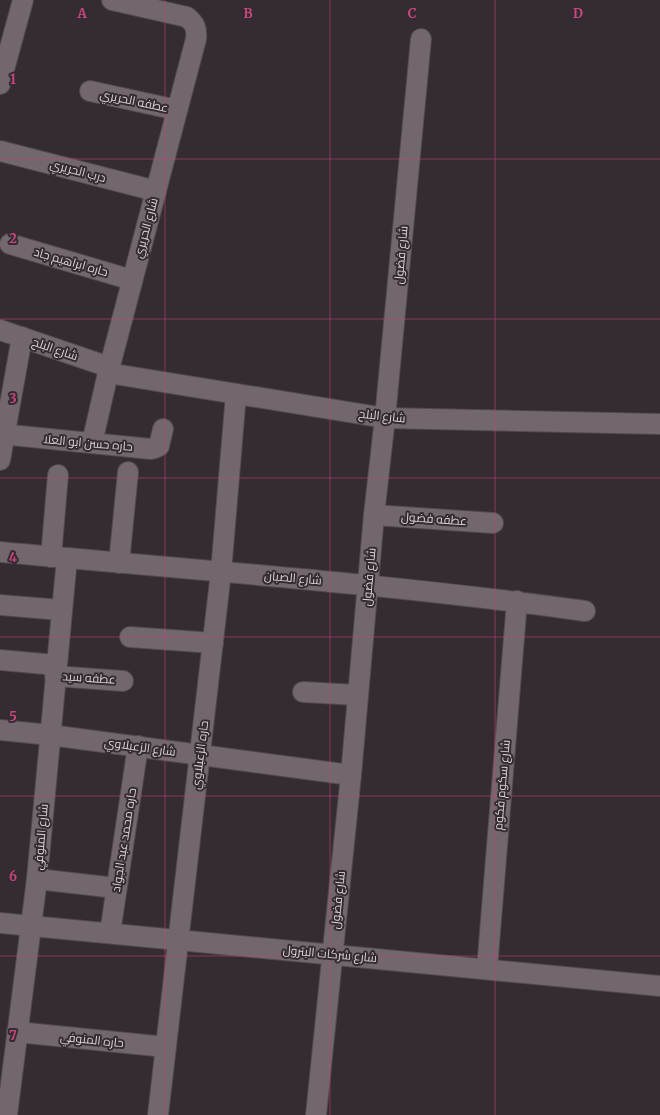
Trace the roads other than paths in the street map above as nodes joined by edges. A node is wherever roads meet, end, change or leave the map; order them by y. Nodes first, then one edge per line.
1 (23, 0) edge
2 (112, 0) edge
3 (421, 39) dead end
4 (0, 84) edge
5 (90, 91) dead end
6 (177, 110) junction
7 (0, 151) edge
8 (156, 191) junction
9 (10, 244) dead end
10 (132, 280) junction
11 (0, 330) edge
12 (22, 337) junction
13 (109, 370) junction
14 (236, 394) junction
15 (385, 418) junction
16 (660, 424) edge
17 (163, 430) dead end
18 (2, 434) edge
19 (92, 443) junction
20 (0, 460) edge
21 (128, 472) dead end
22 (58, 475) dead end
23 (374, 515) junction
24 (493, 523) dead end
25 (0, 552) edge
26 (59, 557) junction
27 (119, 563) junction
28 (221, 572) junction
29 (368, 584) junction
30 (517, 601) junction
31 (0, 605) edge
32 (61, 610) junction
33 (585, 611) dead end
34 (130, 637) dead end
35 (213, 643) junction
36 (0, 660) edge
37 (56, 670) junction
38 (123, 681) dead end
39 (303, 692) dead end
40 (358, 695) junction
41 (0, 730) edge
42 (50, 735) junction
43 (138, 746) junction
44 (200, 755) junction
45 (351, 775) junction
46 (37, 879) junction
47 (116, 888) junction
48 (0, 923) edge
49 (31, 926) junction
50 (110, 933) junction
51 (178, 940) junction
52 (333, 954) junction
53 (487, 969) junction
54 (660, 986) edge
55 (11, 1037) edge
56 (166, 1047) junction
57 (7, 1115) edge
58 (158, 1115) edge
59 (316, 1115) edge

1 - 4 street
2 - 6 street, شارع الحريري
3 - 15 street, شارع فضول
5 - 6 street, عطفه الحريري
6 - 8 street, شارع الحريري
7 - 8 street, درب الحريري
8 - 10 street, شارع الحريري
9 - 10 street, حاره ابراهيم جاد
10 - 13 street, شارع الحريري
11 - 12 street, شارع البلح
12 - 13 street, شارع البلح
12 - 18 street
13 - 14 street, شارع البلح
13 - 19 street, شارع الحريري
14 - 15 street, شارع البلح
14 - 28 street, حاره الزعبلاوي
15 - 16 street, شارع البلح
15 - 23 street, شارع فضول
17 - 19 street, حاره حسن ابو العلا
18 - 19 street, حاره حسن ابو العلا
18 - 20 street
21 - 27 street
22 - 26 street, شارع المنوفي
23 - 24 street, عطفه فضول
23 - 29 street, شارع فضول
25 - 26 street, شارع الصبان
26 - 27 street, شارع الصبان
26 - 32 street, شارع المنوفي
27 - 28 street, شارع الصبان
28 - 29 street, شارع الصبان
28 - 35 street, حاره الزعبلاوي
29 - 30 street, شارع الصبان
29 - 40 street, شارع فضول
30 - 33 street, شارع الصبان
30 - 53 street, شارع سكوم فكوم
31 - 32 street
32 - 37 street, شارع المنوفي
34 - 35 street
35 - 44 street, حاره الزعبلاوي
36 - 37 street, عطفه سيد
37 - 38 street, عطفه سيد
37 - 42 street, شارع المنوفي
39 - 40 street
40 - 45 street, شارع فضول
41 - 42 street, شارع الزعبلاوي
42 - 43 street, شارع الزعبلاوي
42 - 46 street, شارع المنوفي
43 - 44 street, شارع الزعبلاوي
43 - 47 street, حاره محمد عبد الجواد
44 - 45 street, شارع الزعبلاوي
44 - 51 street, حاره الزعبلاوي
45 - 52 street, شارع فضول
46 - 47 street
46 - 49 street, شارع المنوفي
47 - 50 street, حاره محمد عبد الجواد
48 - 49 street, شارع شركات البترول
49 - 50 street, شارع شركات البترول
49 - 55 street, شارع المنوفي
50 - 51 street, شارع شركات البترول
51 - 52 street, شارع شركات البترول
51 - 56 street, حاره الزعبلاوي
52 - 53 street, شارع شركات البترول
52 - 59 street, شارع فضول
53 - 54 street, شارع شركات البترول
55 - 56 street, حاره المنوفي
55 - 57 street, شارع المنوفي
56 - 58 street, حاره الزعبلاوي

